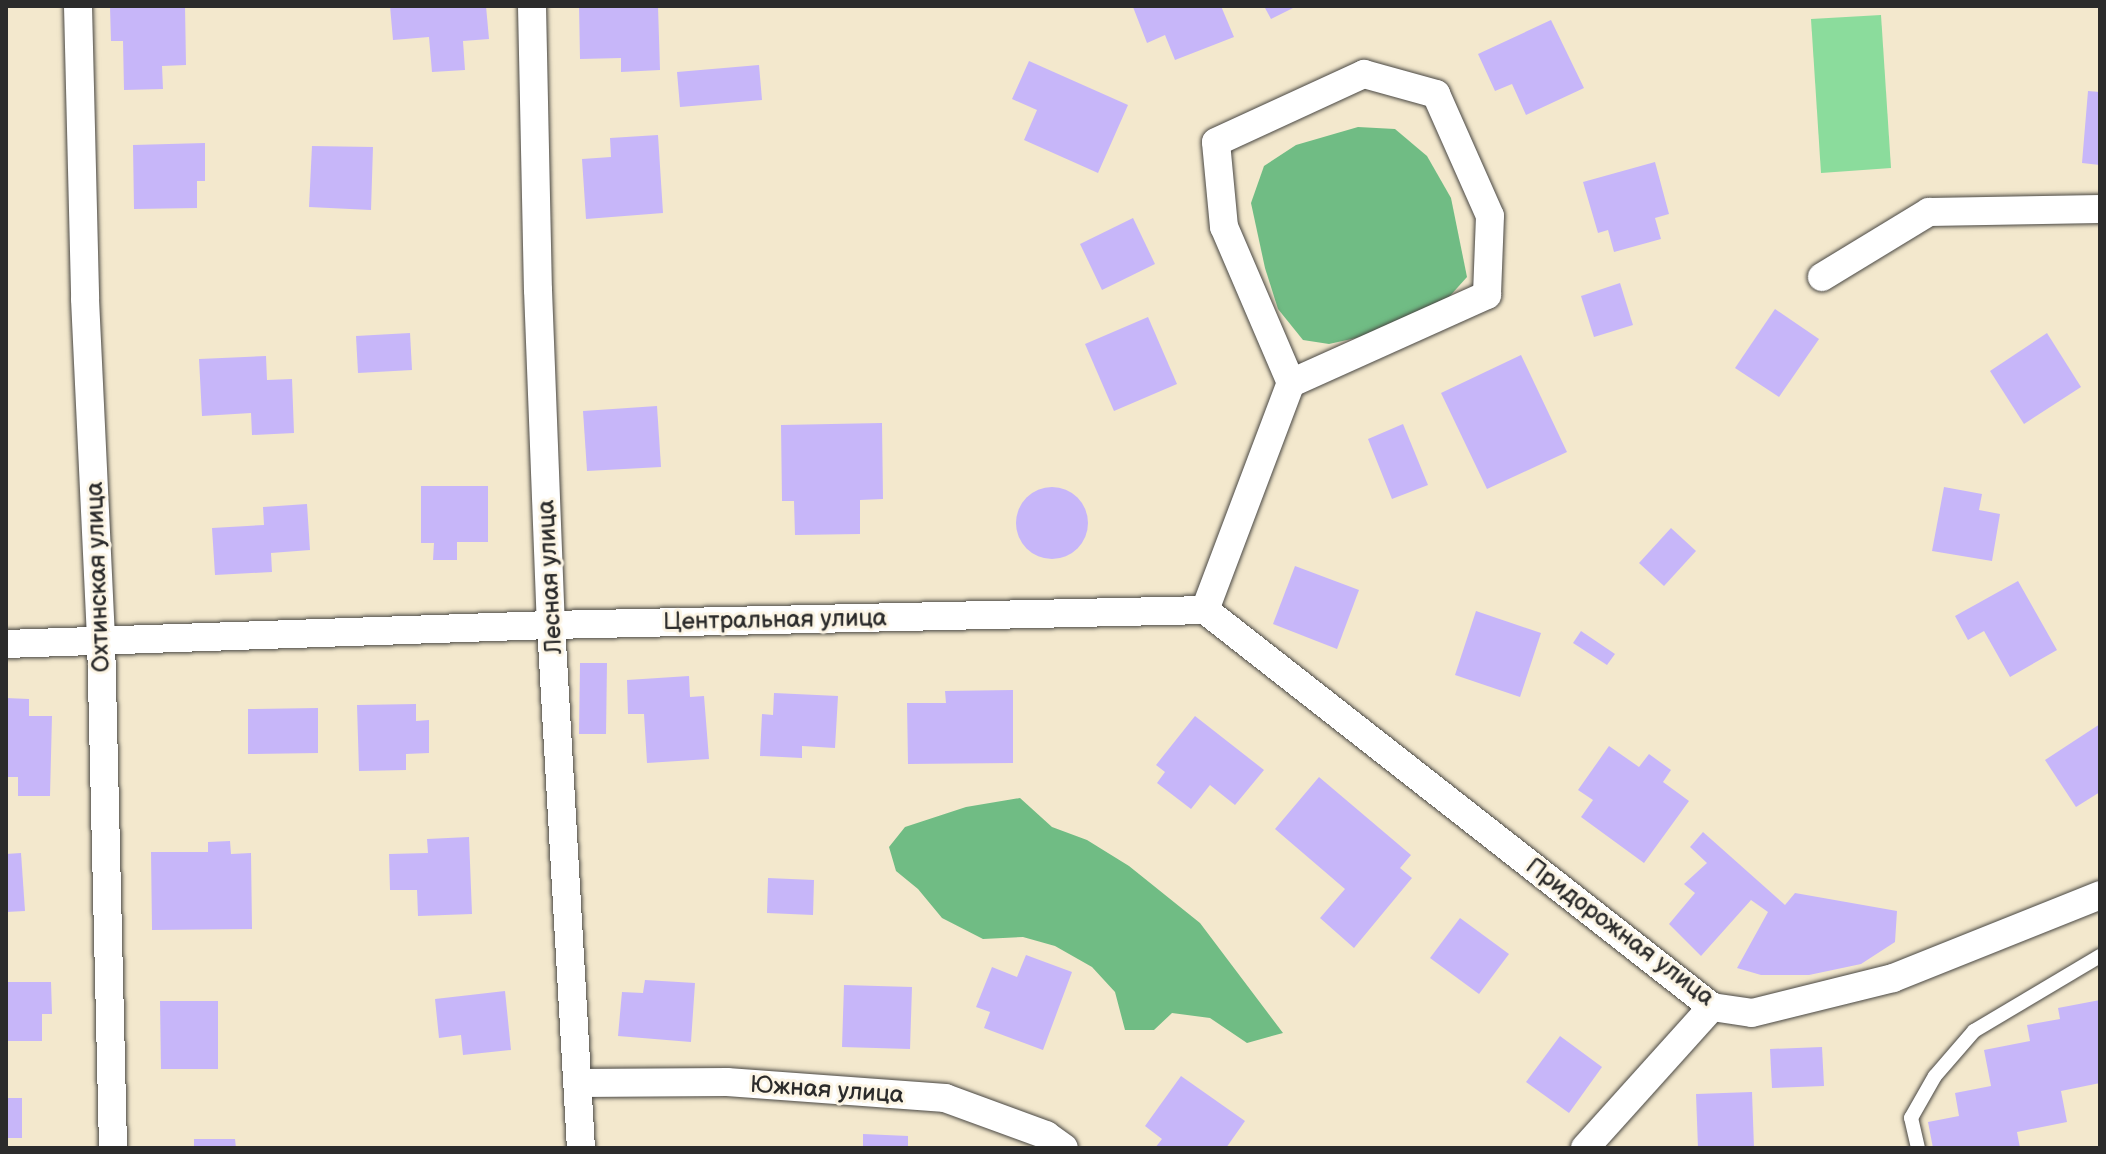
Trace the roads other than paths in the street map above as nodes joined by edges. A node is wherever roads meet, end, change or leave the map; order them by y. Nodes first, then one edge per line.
1 (78, 6) edge
2 (532, 6) edge
3 (2100, 209) edge
4 (1822, 277) dead end
5 (1291, 383) junction
6 (1205, 610) junction
7 (551, 625) junction
8 (101, 638) junction
9 (6, 644) edge
10 (2100, 895) edge
11 (2100, 956) edge
12 (1712, 1007) junction
13 (579, 1083) junction
14 (113, 1148) edge
15 (581, 1148) edge
16 (1064, 1148) edge
17 (1585, 1148) edge
18 (1918, 1148) edge

1 - 8 street, Охтинская улица
2 - 7 street, Лесная улица
3 - 4 street
5 - 5 street
5 - 6 street
6 - 7 street, Центральная улица
6 - 12 street, Придорожная улица
7 - 8 street, Центральная улица
7 - 13 street, Лесная улица
8 - 9 street, Центральная улица
8 - 14 street, Охтинская улица
10 - 12 street, Придорожная улица
11 - 18 lane
12 - 17 street
13 - 15 street, Лесная улица
13 - 16 street, Южная улица

